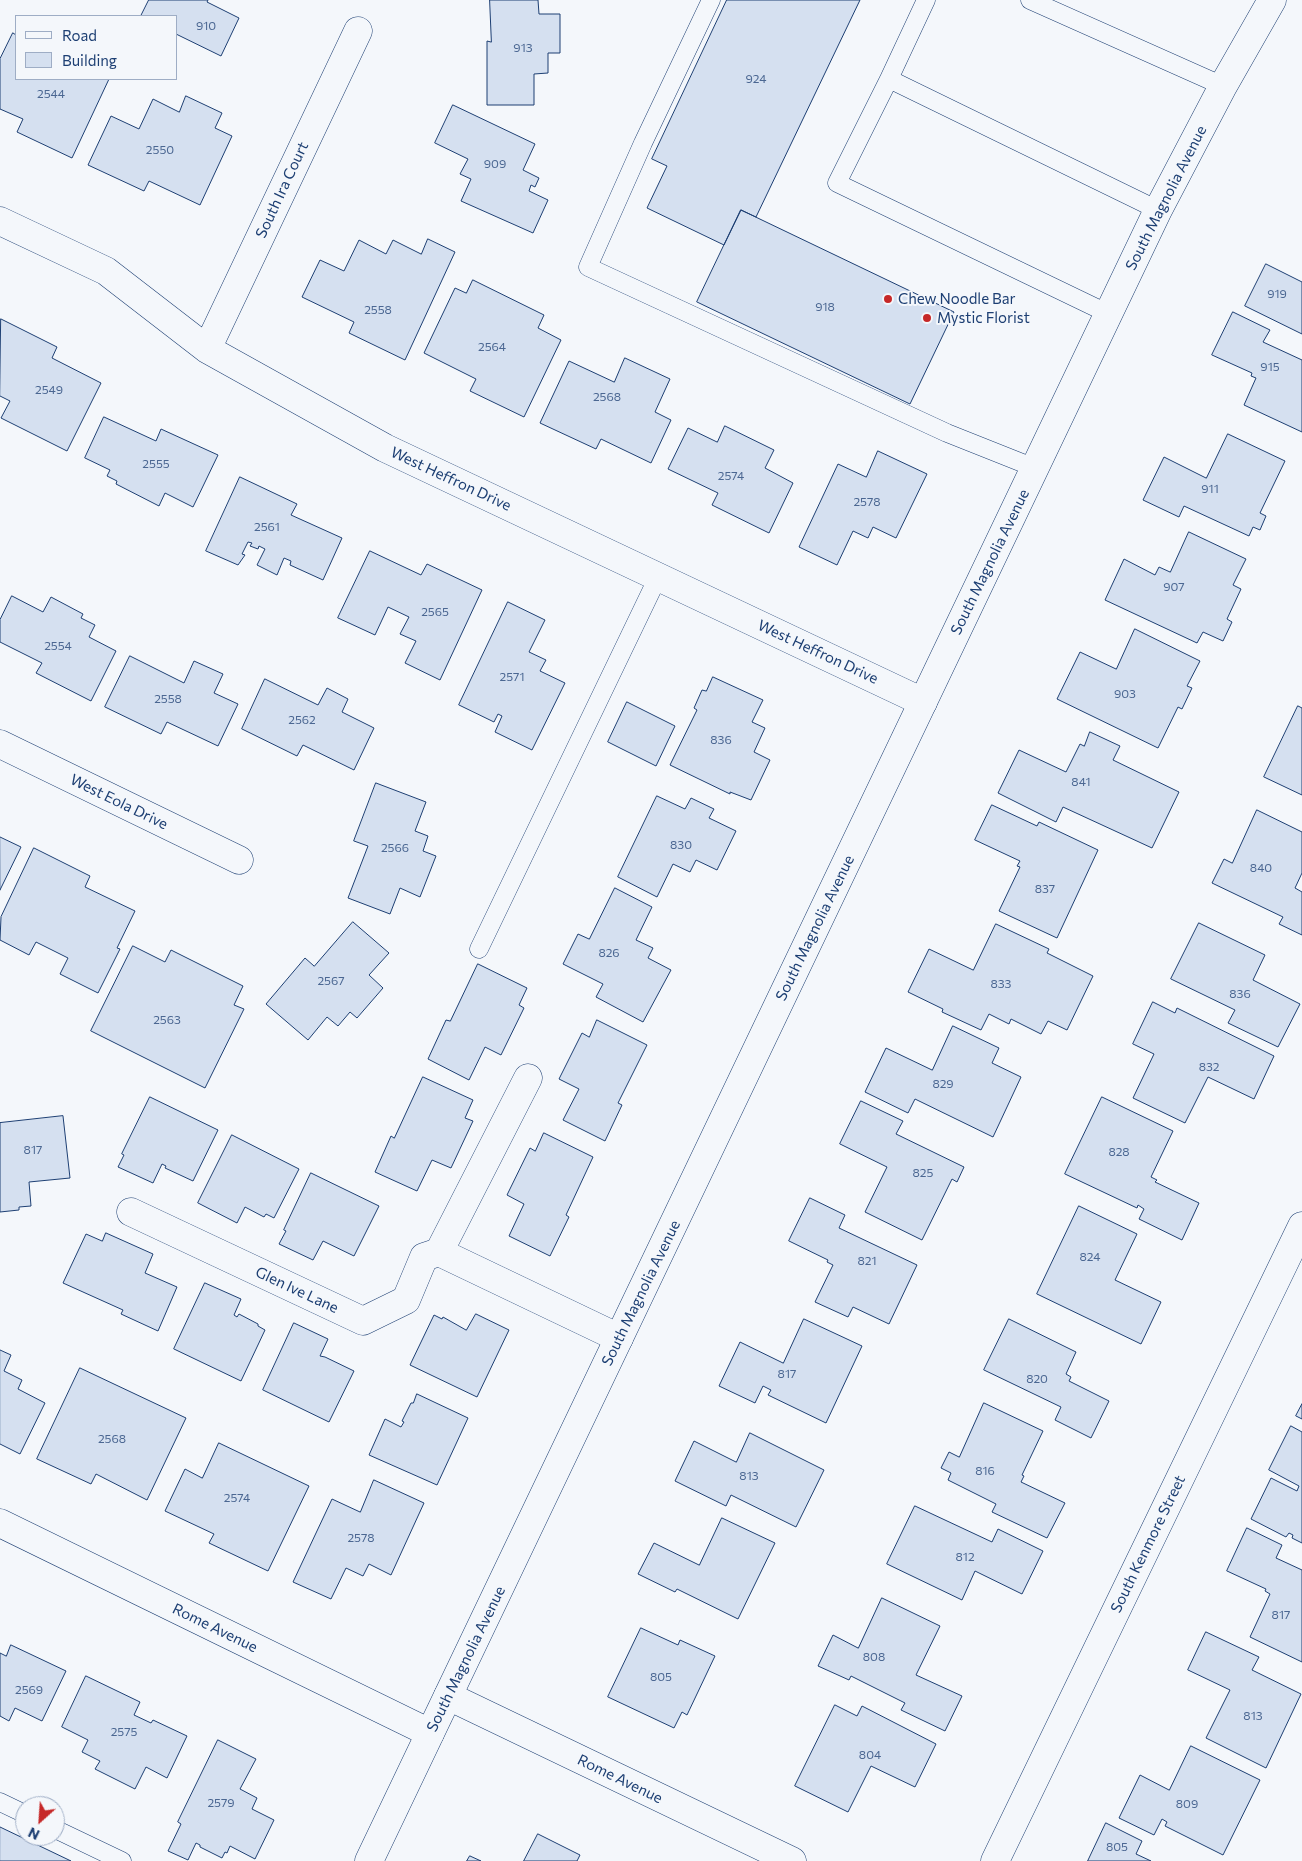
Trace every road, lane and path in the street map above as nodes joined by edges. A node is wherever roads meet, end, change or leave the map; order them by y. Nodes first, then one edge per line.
1 (711, 0) edge
2 (926, 0) edge
3 (1030, 0) edge
4 (1272, 0) edge
5 (358, 31) dead end
6 (889, 79) junction
7 (1222, 86) junction
8 (1158, 210) junction
9 (0, 221) edge
10 (1109, 314) junction
11 (207, 349) junction
12 (1035, 468) junction
13 (658, 577) junction
14 (923, 702) junction
15 (0, 744) edge
16 (239, 860) dead end
17 (479, 949) dead end
18 (528, 1078) dead end
19 (131, 1212) dead end
20 (1302, 1226) edge
21 (439, 1252) junction
22 (619, 1338) junction
23 (0, 1524) edge
24 (448, 1696) junction
25 (430, 1733) junction
26 (0, 1802) edge
27 (15, 1809) edge
28 (65, 1834) edge
29 (122, 1861) edge
30 (369, 1861) edge
31 (792, 1861) edge
32 (995, 1861) edge

1 - 12 lane
2 - 6 lane
3 - 7 lane
4 - 7 street, South Magnolia Avenue
5 - 11 street, South Ira Court
6 - 8 lane
6 - 10 lane
7 - 8 street, South Magnolia Avenue
8 - 10 street, South Magnolia Avenue
9 - 11 street, West Heffron Drive
10 - 12 street, South Magnolia Avenue
11 - 13 street, West Heffron Drive
12 - 14 street, South Magnolia Avenue
13 - 14 street, West Heffron Drive
13 - 17 lane
14 - 22 street, South Magnolia Avenue
15 - 16 street, West Eola Drive
18 - 21 street, Glen Ive Lane
19 - 21 street, Glen Ive Lane
20 - 32 street, South Kenmore Street
21 - 22 street
22 - 24 street, South Magnolia Avenue
23 - 25 street, Rome Avenue
24 - 25 street, South Magnolia Avenue
24 - 31 street, Rome Avenue
25 - 30 street, South Magnolia Avenue
26 - 27 lane
28 - 29 lane

